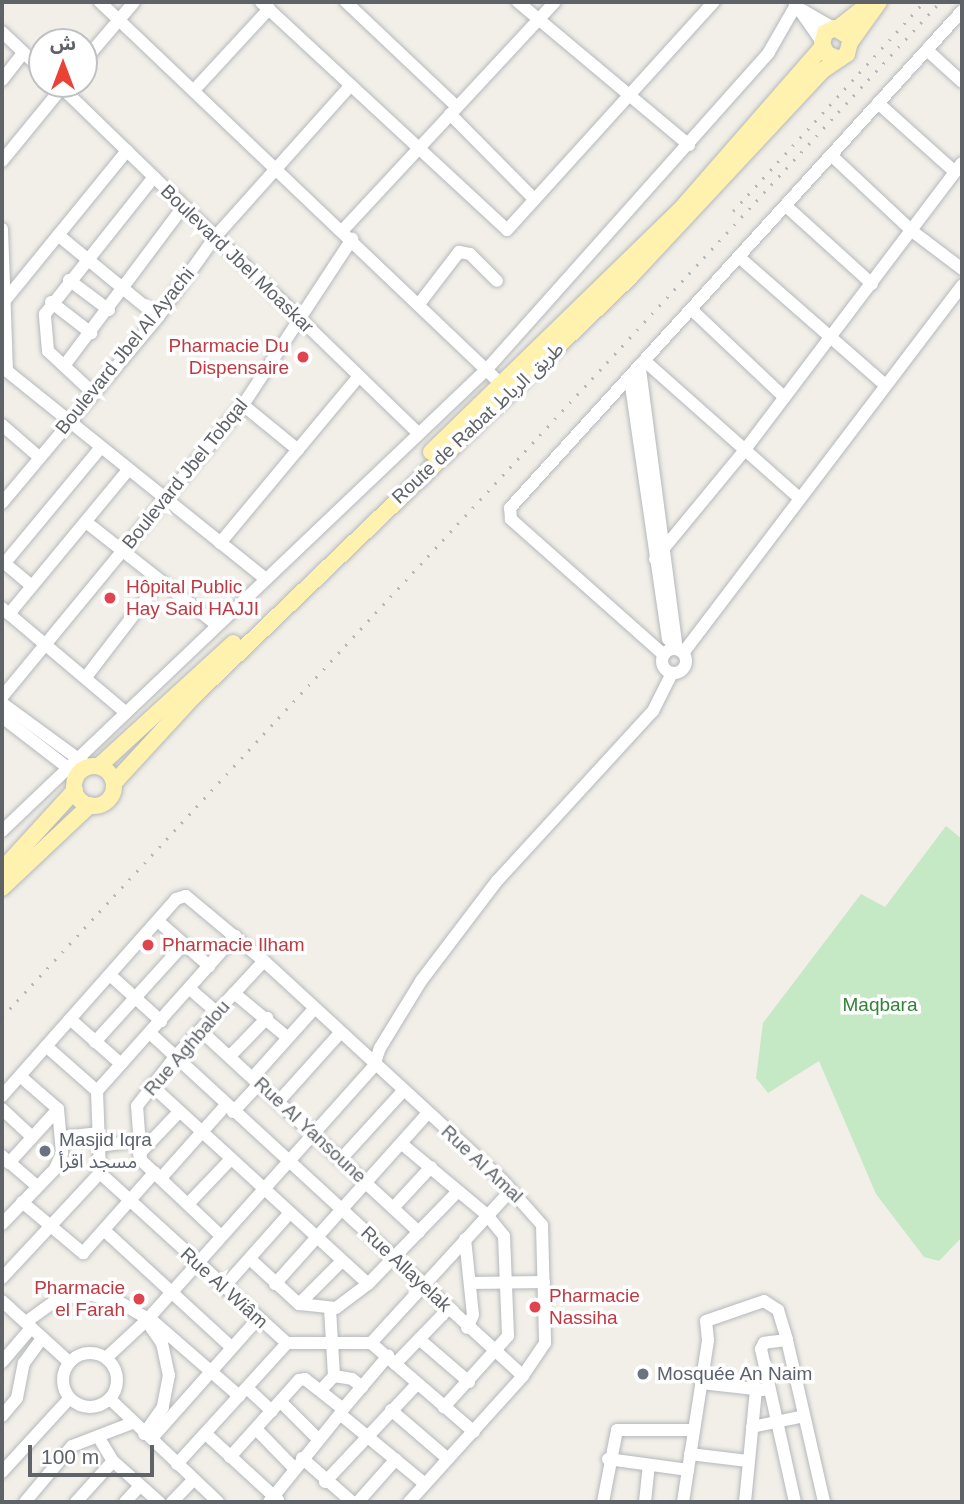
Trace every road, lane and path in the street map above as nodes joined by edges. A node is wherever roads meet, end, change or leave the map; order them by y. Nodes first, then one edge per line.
1 (100, 2) edge
2 (134, 2) edge
3 (346, 2) edge
4 (518, 2) edge
5 (555, 2) edge
6 (713, 2) edge
7 (872, 2) edge
8 (879, 2) edge
9 (265, 5) edge
10 (796, 5) edge
11 (962, 11) edge
12 (119, 19) junction
13 (538, 20) junction
14 (836, 28) junction
15 (2, 32) edge
16 (851, 41) junction
17 (98, 44) edge
18 (822, 45) junction
19 (927, 50) junction
20 (23, 53) junction
21 (28, 57) edge
22 (837, 58) junction
23 (2, 80) edge
24 (962, 82) edge
25 (349, 87) junction
26 (196, 88) junction
27 (629, 95) junction
28 (51, 98) edge
29 (74, 98) edge
30 (878, 103) junction
31 (453, 110) junction
32 (689, 145) junction
33 (416, 148) junction
34 (127, 151) junction
35 (831, 155) junction
36 (2, 161) edge
37 (275, 166) junction
38 (959, 167) edge
39 (154, 177) junction
40 (534, 199) junction
41 (786, 206) junction
42 (183, 207) junction
43 (2, 229) edge
44 (912, 230) junction
45 (348, 234) junction
46 (58, 235) junction
47 (215, 237) junction
48 (739, 257) junction
49 (88, 260) junction
50 (3, 269) edge
51 (962, 269) edge
52 (69, 280) junction
53 (497, 281) dead end
54 (872, 284) junction
55 (962, 286) edge
56 (124, 288) junction
57 (51, 302) junction
58 (3, 304) edge
59 (419, 304) junction
60 (109, 310) junction
61 (692, 310) junction
62 (158, 317) junction
63 (299, 319) junction
64 (91, 334) junction
65 (831, 337) junction
66 (64, 366) junction
67 (643, 366) junction
68 (486, 369) junction
69 (4, 371) edge
70 (359, 376) junction
71 (630, 379) junction
72 (501, 384) junction
73 (884, 384) junction
74 (92, 391) junction
75 (784, 397) junction
76 (243, 405) junction
77 (70, 420) junction
78 (4, 432) edge
79 (418, 433) junction
80 (102, 447) junction
81 (298, 450) junction
82 (744, 451) junction
83 (39, 457) junction
84 (128, 470) junction
85 (798, 497) junction
86 (164, 500) junction
87 (2, 503) edge
88 (86, 522) junction
89 (220, 543) junction
90 (121, 553) junction
91 (660, 556) junction
92 (3, 562) edge
93 (264, 578) junction
94 (159, 582) junction
95 (32, 586) junction
96 (5, 611) edge
97 (217, 625) junction
98 (46, 645) junction
99 (673, 651) junction
100 (671, 673) junction
101 (86, 677) junction
102 (2, 697) edge
103 (2, 703) edge
104 (125, 712) junction
105 (2, 717) edge
106 (80, 771) junction
107 (114, 783) junction
108 (90, 805) junction
109 (5, 822) edge
110 (2, 870) edge
111 (2, 888) edge
112 (159, 922) junction
113 (235, 936) junction
114 (184, 944) junction
115 (264, 961) junction
116 (209, 966) junction
117 (110, 975) junction
118 (190, 989) junction
119 (234, 993) junction
120 (135, 997) junction
121 (314, 1009) junction
122 (216, 1012) junction
123 (267, 1018) junction
124 (70, 1019) junction
125 (161, 1021) junction
126 (200, 1030) junction
127 (340, 1033) junction
128 (151, 1034) junction
129 (287, 1037) junction
130 (95, 1042) junction
131 (46, 1046) junction
132 (231, 1055) junction
133 (175, 1057) junction
134 (121, 1064) junction
135 (374, 1066) junction
136 (20, 1076) junction
137 (257, 1080) junction
138 (151, 1085) junction
139 (97, 1091) junction
140 (403, 1091) junction
141 (2, 1096) edge
142 (279, 1101) junction
143 (2, 1109) edge
144 (58, 1109) junction
145 (230, 1109) junction
146 (179, 1112) junction
147 (428, 1112) junction
148 (202, 1131) junction
149 (314, 1133) junction
150 (32, 1137) junction
151 (62, 1137) junction
152 (99, 1140) junction
153 (402, 1144) junction
154 (138, 1148) junction
155 (6, 1159) edge
156 (231, 1159) junction
157 (341, 1159) junction
158 (289, 1161) junction
159 (431, 1167) junction
160 (100, 1173) junction
161 (158, 1175) junction
162 (366, 1183) junction
163 (37, 1186) junction
164 (264, 1189) junction
165 (511, 1190) junction
166 (458, 1191) junction
167 (22, 1202) junction
168 (130, 1202) junction
169 (188, 1204) junction
170 (393, 1208) junction
171 (7, 1209) edge
172 (341, 1210) junction
173 (289, 1214) junction
174 (487, 1215) junction
175 (2, 1224) edge
176 (49, 1227) junction
177 (105, 1231) junction
178 (419, 1232) junction
179 (221, 1236) junction
180 (316, 1237) junction
181 (466, 1239) junction
182 (393, 1258) junction
183 (250, 1259) junction
184 (342, 1261) junction
185 (197, 1263) junction
186 (2, 1279) edge
187 (544, 1282) junction
188 (275, 1283) junction
189 (425, 1283) junction
190 (470, 1283) junction
191 (507, 1283) junction
192 (368, 1284) junction
193 (223, 1288) junction
194 (170, 1293) junction
195 (2, 1301) edge
196 (299, 1304) junction
197 (330, 1308) junction
198 (449, 1308) junction
199 (148, 1319) junction
200 (257, 1320) junction
201 (29, 1325) junction
202 (467, 1328) junction
203 (42, 1338) junction
204 (419, 1339) junction
205 (787, 1340) junction
206 (332, 1342) junction
207 (287, 1343) junction
208 (372, 1343) junction
209 (231, 1348) junction
210 (495, 1354) junction
211 (106, 1358) junction
212 (392, 1360) junction
213 (2, 1361) edge
214 (69, 1362) junction
215 (211, 1371) junction
216 (334, 1376) junction
217 (523, 1376) junction
218 (469, 1382) junction
219 (701, 1383) junction
220 (416, 1384) junction
221 (362, 1387) junction
222 (321, 1390) junction
223 (762, 1390) junction
224 (243, 1392) junction
225 (69, 1399) junction
226 (110, 1399) junction
227 (276, 1407) junction
228 (444, 1407) junction
229 (391, 1410) junction
230 (342, 1412) junction
231 (2, 1416) edge
232 (804, 1416) junction
233 (132, 1423) junction
234 (776, 1423) junction
235 (752, 1427) junction
236 (257, 1430) junction
237 (693, 1430) junction
238 (474, 1432) junction
239 (206, 1434) junction
240 (147, 1437) junction
241 (367, 1437) junction
242 (99, 1438) junction
243 (318, 1439) junction
244 (690, 1454) junction
245 (230, 1457) junction
246 (396, 1459) junction
247 (448, 1459) junction
248 (608, 1459) junction
249 (113, 1461) junction
250 (748, 1461) junction
251 (297, 1462) junction
252 (177, 1464) junction
253 (649, 1466) junction
254 (688, 1470) junction
255 (2, 1472) edge
256 (193, 1480) junction
257 (325, 1482) junction
258 (425, 1484) junction
259 (141, 1486) junction
260 (274, 1500) edge
261 (25, 1502) edge
262 (76, 1502) edge
263 (125, 1502) edge
264 (159, 1502) edge
265 (172, 1502) edge
266 (218, 1502) edge
267 (352, 1502) edge
268 (358, 1502) edge
269 (409, 1502) edge
270 (603, 1502) edge
271 (645, 1502) edge
272 (683, 1502) edge
273 (745, 1502) edge
274 (796, 1502) edge
275 (824, 1502) edge

1 - 12 street
2 - 12 street
3 - 31 street
4 - 13 street
5 - 13 street, Boulevard Jbel Tobqal
6 - 27 street
7 - 14 main road
8 - 16 main road
9 - 25 street
9 - 26 street
10 - 14 street
10 - 18 street
10 - 32 street
11 - 19 street
12 - 17 street
12 - 26 street
13 - 27 street
13 - 31 street, Boulevard Jbel Tobqal
14 - 16 main road
14 - 18 main road, Route de Rabat طريق الرباط
15 - 20 street
16 - 22 main road, Route de Rabat طريق الرباط
18 - 22 main road
18 - 72 main road, Route de Rabat طريق الرباط
19 - 24 street
19 - 30 street
20 - 21 street
20 - 23 street
22 - 107 main road, Route de Rabat طريق الرباط
25 - 33 street
25 - 37 street, Boulevard Jbel Al Ayachi
26 - 37 street
27 - 32 street
27 - 40 street
28 - 36 street
29 - 34 street, Boulevard Jbel Moaskar
30 - 35 street
30 - 38 street
31 - 33 street, Boulevard Jbel Tobqal
31 - 40 street
32 - 68 street
33 - 40 street
33 - 45 street, Boulevard Jbel Tobqal
34 - 39 street, Boulevard Jbel Moaskar
34 - 46 street
35 - 41 street
35 - 44 street
37 - 45 street
37 - 47 street, Boulevard Jbel Al Ayachi
38 - 44 street
39 - 42 street, Boulevard Jbel Moaskar
39 - 49 street
41 - 48 street
41 - 54 street
42 - 47 street, Boulevard Jbel Moaskar
42 - 56 street
43 - 50 street
44 - 51 street
44 - 54 street
45 - 59 street
45 - 63 street, Boulevard Jbel Tobqal
46 - 49 street
46 - 58 street
47 - 62 street, Boulevard Jbel Al Ayachi
47 - 63 street, Boulevard Jbel Moaskar
48 - 61 street
48 - 65 street
49 - 52 street
49 - 56 street
50 - 58 street
52 - 57 street
52 - 60 street
53 - 59 street
54 - 65 street
55 - 73 street
56 - 60 street
56 - 62 street
57 - 64 street
57 - 66 street
58 - 69 street
59 - 68 street
60 - 64 street
61 - 67 street
61 - 75 street
62 - 74 street, Boulevard Jbel Al Ayachi
63 - 70 street, Boulevard Jbel Moaskar
63 - 76 street, Boulevard Jbel Tobqal
64 - 66 street
65 - 73 street
65 - 75 street
66 - 74 street
67 - 71 street
67 - 82 street
67 - 91 street
68 - 72 street
68 - 79 street
69 - 77 street
70 - 79 street, Boulevard Jbel Moaskar
70 - 81 street
71 - 91 street
71 - 99 street
72 - 106 main road, Route de Rabat طريق الرباط
73 - 85 street
74 - 77 street, Boulevard Jbel Al Ayachi
75 - 82 street
76 - 81 street
76 - 86 street, Boulevard Jbel Tobqal
77 - 80 street
77 - 83 street, Boulevard Jbel Al Ayachi
78 - 83 street
79 - 93 street
80 - 84 street
80 - 92 street
81 - 89 street
82 - 85 street
82 - 91 street
83 - 87 street, Boulevard Jbel Al Ayachi
84 - 86 street
84 - 88 street
85 - 99 street
86 - 89 street
86 - 90 street, Boulevard Jbel Tobqal
88 - 90 street
88 - 95 street
89 - 93 street
90 - 94 street
90 - 98 street, Boulevard Jbel Tobqal
91 - 99 street
92 - 95 street
93 - 97 street
94 - 97 street
94 - 101 street
95 - 96 street
96 - 98 street
97 - 104 street
98 - 101 street
98 - 102 street, Boulevard Jbel Tobqal
99 - 100 street
99 - 100 street
100 - 135 street
101 - 104 street
103 - 106 street
104 - 106 street
105 - 106 street
106 - 107 main road
106 - 108 main road
106 - 109 street
106 - 110 main road, Route de Rabat طريق الرباط
107 - 108 main road, Route de Rabat طريق الرباط
108 - 111 main road
112 - 113 street, Rue Al Amal
112 - 114 street
112 - 117 street
113 - 115 street, Rue Al Amal
113 - 116 street
114 - 116 street
114 - 120 street
115 - 119 street, Rue Aghbalou
115 - 121 street, Rue Al Amal
116 - 118 street
117 - 120 street
117 - 124 street
118 - 122 street
118 - 125 street
119 - 122 street, Rue Aghbalou
119 - 123 street
120 - 125 street
120 - 130 street
121 - 127 street, Rue Al Amal
121 - 129 street
122 - 126 street, Rue Aghbalou
123 - 129 street
123 - 132 street
124 - 130 street
124 - 131 street
125 - 128 street
126 - 132 street, Rue Al Yansoune
126 - 133 street, Rue Aghbalou
127 - 135 street, Rue Al Amal
127 - 142 street
128 - 133 street, Rue Allayelak
128 - 134 street
129 - 137 street
130 - 134 street
131 - 136 street
131 - 139 street
132 - 137 street, Rue Al Yansoune
133 - 138 street, Rue Aghbalou
133 - 145 street, Rue Allayelak
134 - 139 street
135 - 140 street, Rue Al Amal
135 - 149 street
136 - 141 street
136 - 144 street
137 - 142 street, Rue Al Yansoune
137 - 145 street
138 - 146 street
138 - 154 street, Rue Aghbalou
139 - 152 street
140 - 147 street, Rue Al Amal
140 - 157 street
142 - 149 street, Rue Al Yansoune
143 - 150 street
144 - 150 street
144 - 151 street
145 - 148 street
145 - 158 street, Rue Allayelak
146 - 148 street
146 - 154 street
147 - 153 street
147 - 165 street, Rue Al Amal
148 - 156 street
148 - 161 street
149 - 157 street, Rue Al Yansoune
149 - 158 street
150 - 155 street
151 - 152 street
151 - 163 street
152 - 154 street
152 - 160 street
153 - 159 street
153 - 162 street
154 - 161 street
155 - 163 street
156 - 164 street
156 - 169 street
157 - 162 street, Rue Al Yansoune
158 - 164 street
158 - 172 street, Rue Allayelak
159 - 166 street
159 - 170 street
160 - 168 street, Rue Al Wiâm
160 - 176 street
161 - 168 street
161 - 169 street
162 - 170 street, Rue Al Yansoune
162 - 172 street
163 - 167 street
164 - 173 street
164 - 179 street
165 - 174 street
165 - 187 street, Rue Al Amal
166 - 174 street
166 - 178 street
167 - 171 street
167 - 176 street
168 - 177 street
168 - 185 street, Rue Al Wiâm
169 - 179 street
170 - 178 street, Rue Al Yansoune
171 - 175 street
172 - 180 street
172 - 182 street, Rue Allayelak
173 - 180 street
173 - 183 street
174 - 181 street
174 - 191 street
176 - 177 street
176 - 186 street
177 - 194 street
178 - 182 street
179 - 185 street
180 - 184 street
180 - 188 street
181 - 189 street
181 - 190 street
182 - 189 street, Rue Allayelak
182 - 192 street
183 - 188 street
183 - 193 street
184 - 192 street
184 - 196 street
185 - 193 street, Rue Al Wiâm
185 - 194 street
187 - 191 street
187 - 217 street, Rue Al Amal
188 - 196 street
189 - 198 street, Rue Allayelak
189 - 208 street
190 - 191 street
190 - 202 street
191 - 210 street
192 - 197 street
193 - 200 street, Rue Al Wiâm
194 - 199 street
194 - 209 street
195 - 201 street
196 - 197 street
197 - 206 street
198 - 202 street, Rue Allayelak
198 - 204 street
199 - 201 street
199 - 211 street
199 - 215 street
199 - 240 street
200 - 207 street, Rue Al Wiâm
200 - 209 street
201 - 203 street
201 - 213 street
202 - 210 street, Rue Allayelak
203 - 214 street
203 - 231 street
204 - 212 street
204 - 218 street
205 - 219 street
205 - 223 street
205 - 232 street
206 - 207 street, Rue Al Wiâm
206 - 208 street, Rue Al Wiâm
206 - 216 street
207 - 224 street
208 - 212 street
209 - 215 street
210 - 217 street, Rue Allayelak
210 - 218 street
211 - 214 street
211 - 226 street
212 - 220 street
212 - 221 street
214 - 225 street
215 - 224 street
215 - 240 street
216 - 221 street
216 - 222 street
217 - 238 street, Rue Al Amal
218 - 228 street
219 - 223 street
219 - 237 street
220 - 228 street
220 - 229 street
221 - 230 street
222 - 227 street
222 - 230 street
223 - 234 street
223 - 235 street
224 - 227 street
224 - 239 street
225 - 226 street
225 - 255 street
226 - 233 street
227 - 236 street
227 - 243 street
228 - 238 street
229 - 241 street
229 - 247 street
230 - 241 street
230 - 243 street
232 - 234 street
232 - 275 street
233 - 240 street
233 - 242 street
234 - 235 street
234 - 274 street
235 - 250 street
236 - 245 street
236 - 251 street
237 - 244 street
237 - 248 street
238 - 247 street, Rue Al Amal
239 - 245 street
239 - 252 street
240 - 252 street
241 - 246 street
241 - 257 street
242 - 249 street
242 - 261 street
243 - 251 street
244 - 250 street
244 - 254 street
245 - 260 street
246 - 258 street
246 - 268 street
247 - 258 street, Rue Al Amal
248 - 253 street
248 - 270 street
249 - 259 street
249 - 262 street
250 - 273 street
251 - 257 street
251 - 260 street
252 - 256 street
253 - 254 street
253 - 271 street
254 - 272 street
256 - 265 street
256 - 266 street
257 - 267 street
258 - 269 street, Rue Al Amal
259 - 263 street
259 - 264 street

